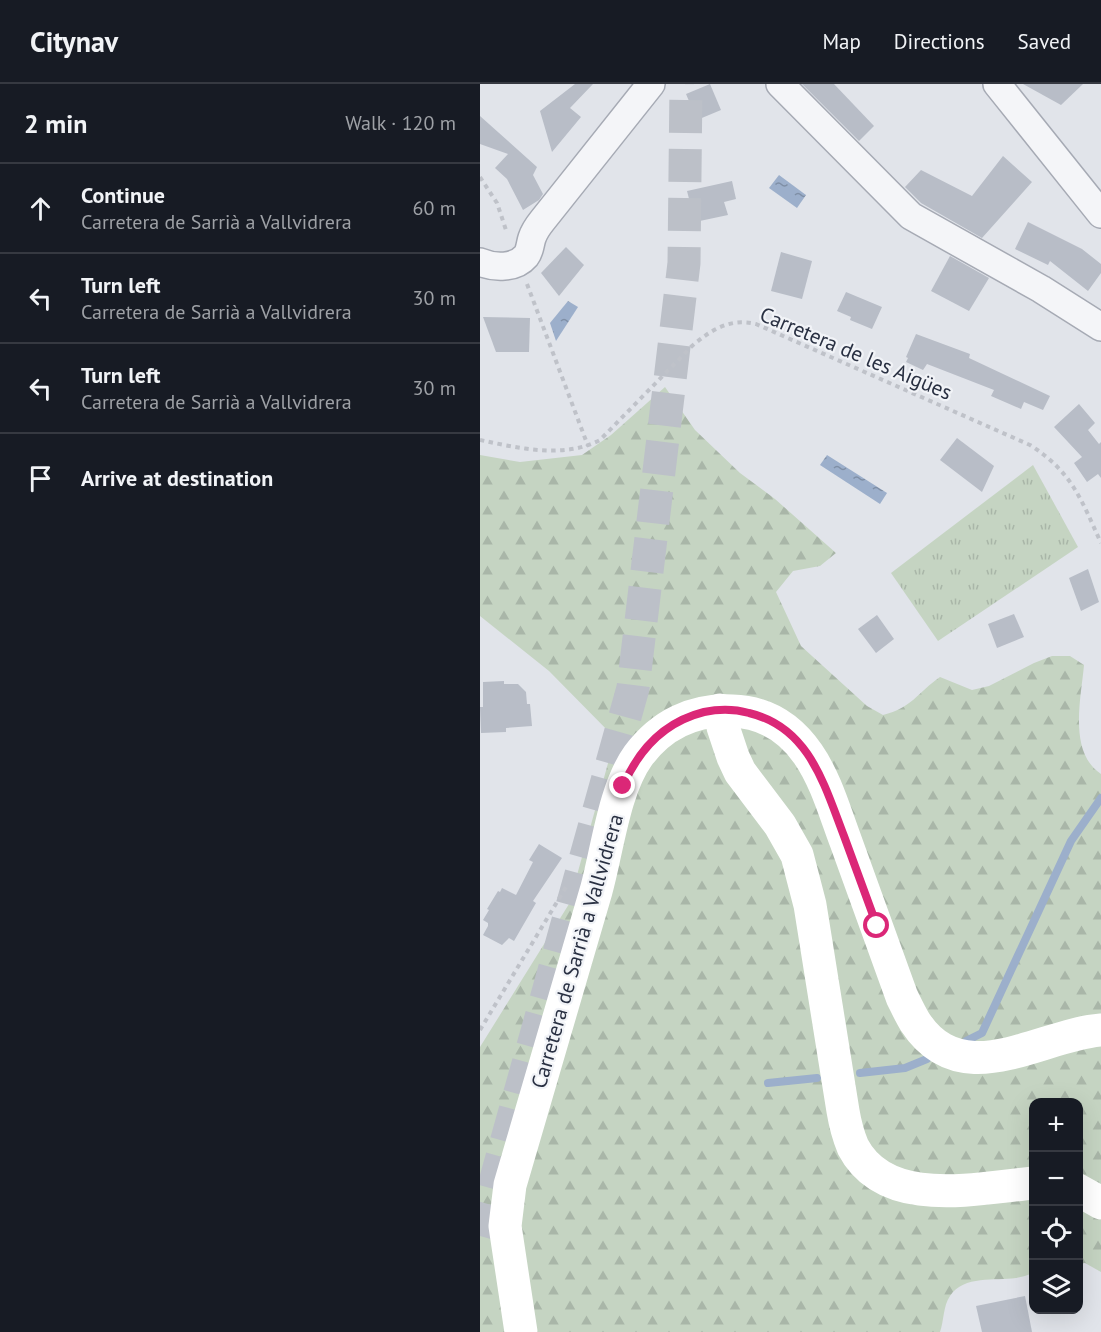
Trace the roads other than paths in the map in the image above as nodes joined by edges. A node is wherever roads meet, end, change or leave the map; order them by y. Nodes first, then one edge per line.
1 (651, 84) edge
2 (780, 84) edge
3 (990, 85) edge
4 (1101, 214) edge
5 (480, 262) edge
6 (1101, 327) edge
7 (720, 710) junction
8 (1101, 1030) edge
9 (1029, 1183) edge
10 (1083, 1193) edge
11 (1101, 1203) edge
12 (521, 1332) edge

1 - 5 street
2 - 6 street
3 - 4 street
7 - 8 main road, Carretera de Sarrià a Vallvidrera
7 - 9 main road
7 - 12 main road, Carretera de Sarrià a Vallvidrera
10 - 11 main road

